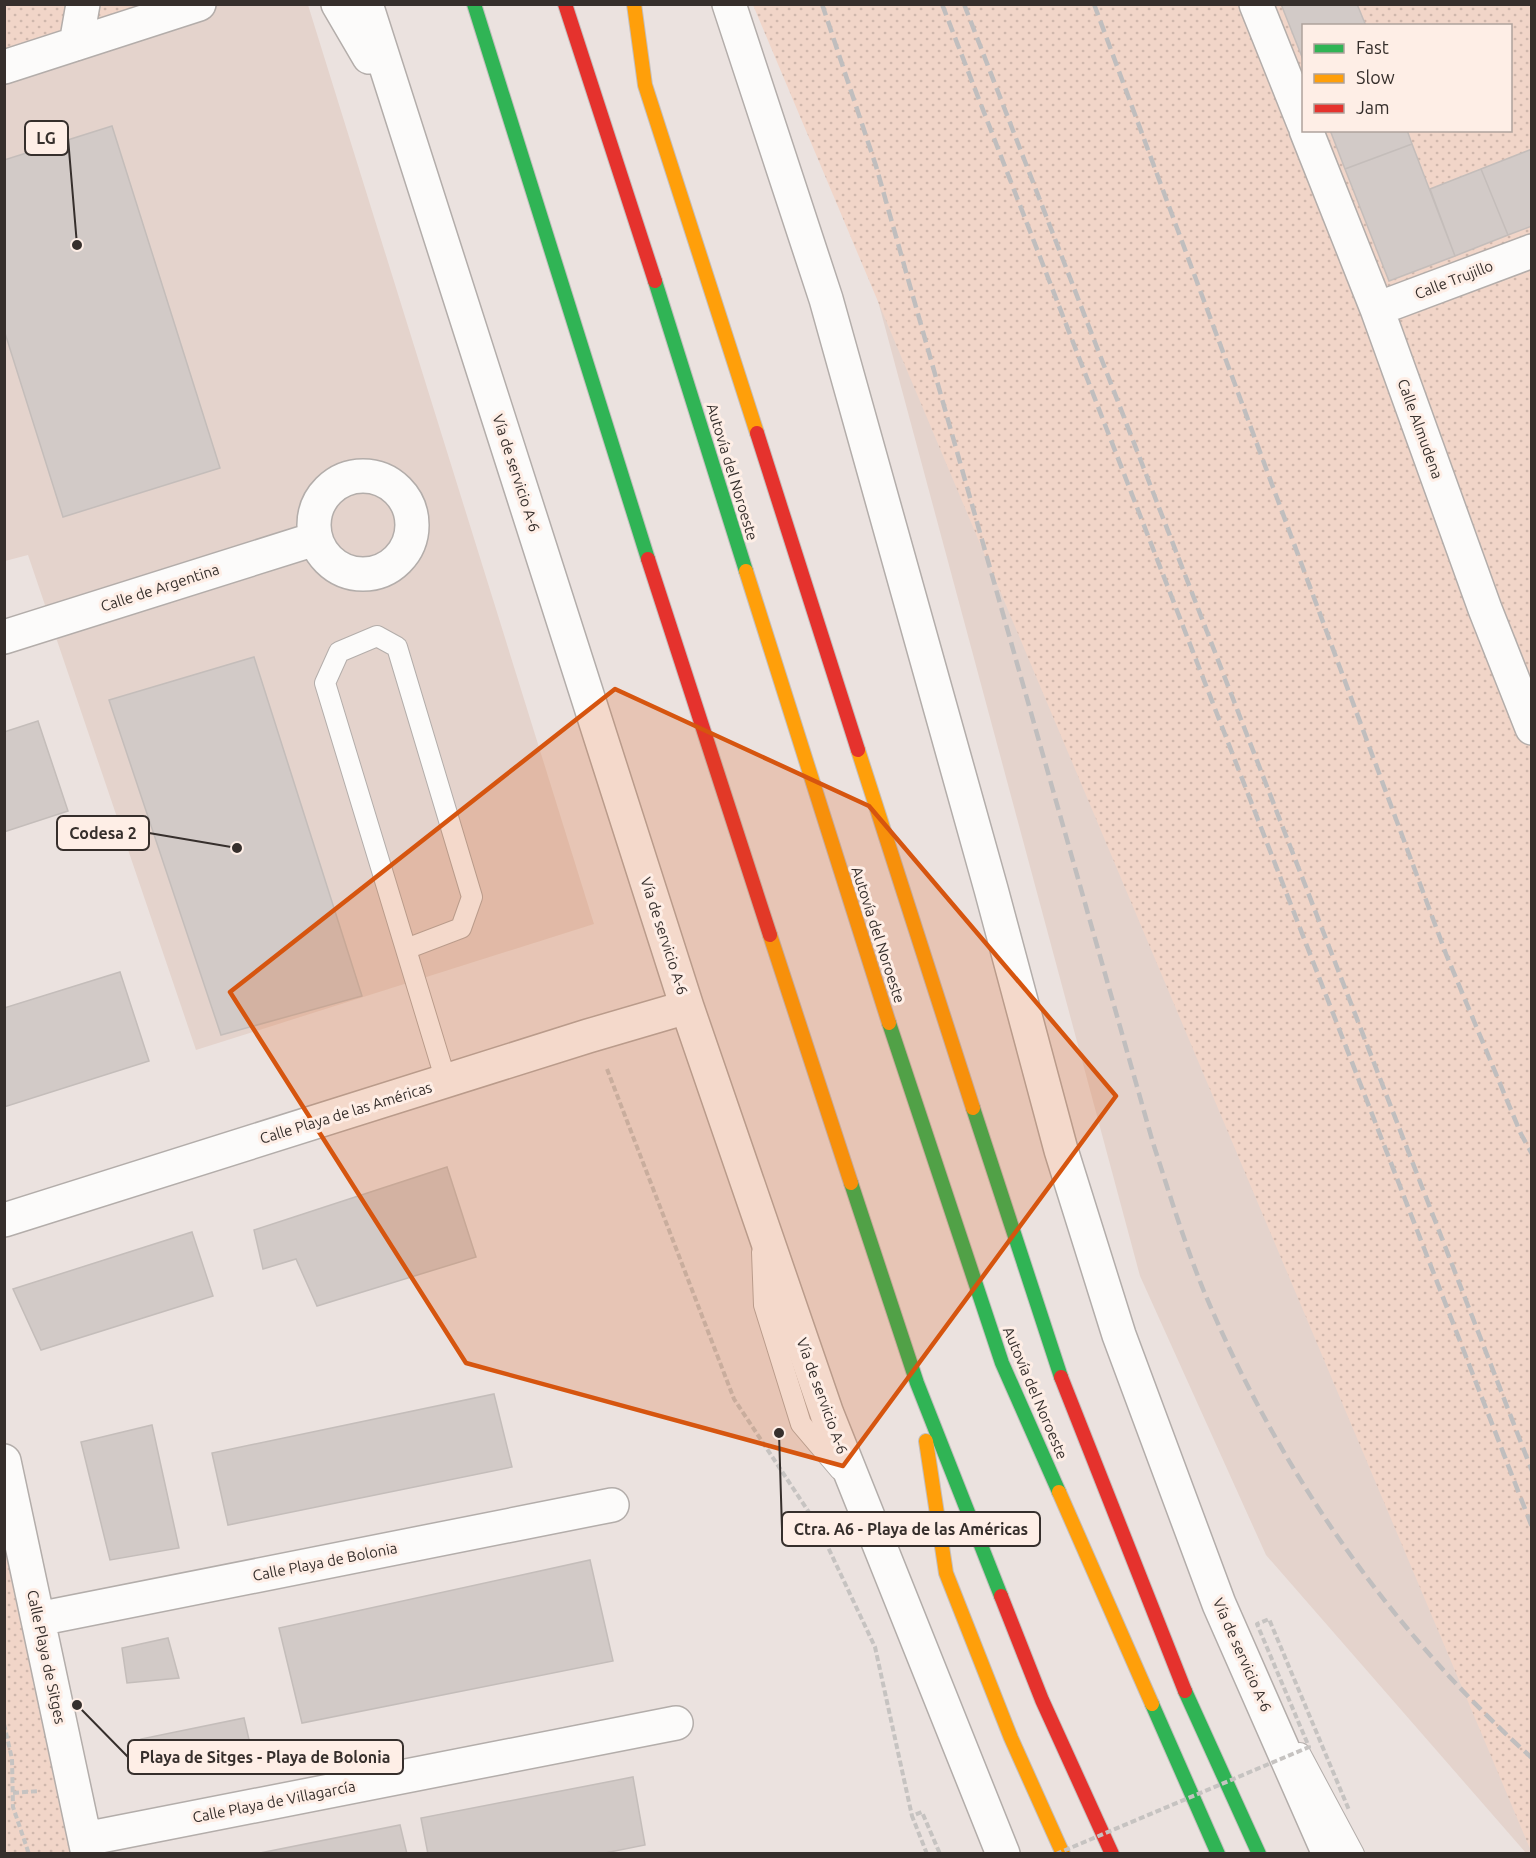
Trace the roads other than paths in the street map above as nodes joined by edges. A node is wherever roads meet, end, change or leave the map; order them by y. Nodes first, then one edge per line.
1 (82, 4) edge
2 (199, 4) edge
3 (338, 4) edge
4 (366, 4) edge
5 (474, 4) edge
6 (565, 4) edge
7 (634, 4) edge
8 (729, 4) edge
9 (1256, 4) edge
10 (148, 11) edge
11 (76, 44) junction
12 (4, 67) edge
13 (401, 112) junction
14 (1302, 119) edge
15 (1307, 132) edge
16 (1532, 251) edge
17 (1377, 309) junction
18 (315, 539) dead end
19 (4, 637) edge
20 (1532, 728) edge
21 (406, 949) junction
22 (687, 1007) junction
23 (446, 1081) junction
24 (4, 1220) edge
25 (917, 1383) junction
26 (4, 1461) edge
27 (612, 1505) dead end
28 (10, 1514) edge
29 (1219, 1604) junction
30 (38, 1618) junction
31 (676, 1723) dead end
32 (86, 1846) edge
33 (1003, 1854) edge
34 (1063, 1854) edge
35 (1112, 1854) edge
36 (1218, 1854) edge
37 (1259, 1854) edge
38 (1329, 1854) edge
39 (1354, 1854) edge

1 - 11 street
2 - 10 street
3 - 13 street
4 - 13 street, Vía de servicio A-6
5 - 25 highway
6 - 36 highway, Autovía del Noroeste
7 - 37 highway
8 - 29 street, Vía de servicio A-6
9 - 14 street
10 - 11 street
11 - 12 street
13 - 22 street, Vía de servicio A-6
15 - 17 street, Calle Almudena
16 - 17 street, Calle Trujillo
17 - 20 street, Calle Almudena
18 - 19 street, Calle de Argentina
21 - 21 lane
21 - 23 lane
22 - 23 street, Calle Playa de las Américas
22 - 33 street, Vía de servicio A-6
23 - 24 street, Calle Playa de las Américas
25 - 34 highway
25 - 35 highway
26 - 28 street, Calle Playa de Sitges
27 - 30 street, Calle Playa de Bolonia
28 - 30 street, Calle Playa de Sitges
29 - 38 street, Vía de servicio A-6
29 - 39 lane
30 - 32 street, Calle Playa de Sitges
31 - 32 street, Calle Playa de Villagarcía

